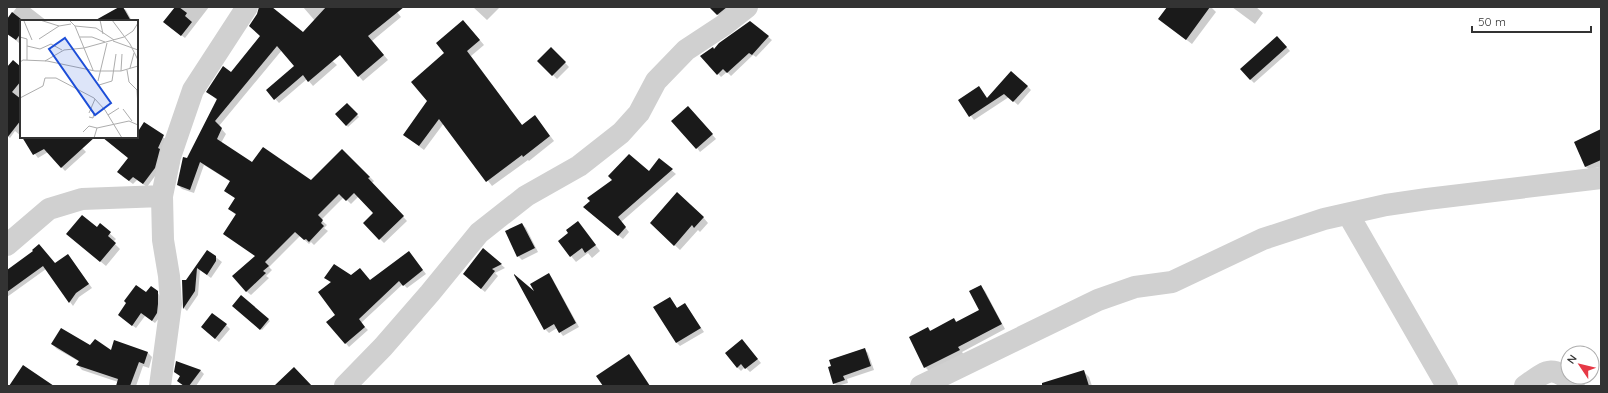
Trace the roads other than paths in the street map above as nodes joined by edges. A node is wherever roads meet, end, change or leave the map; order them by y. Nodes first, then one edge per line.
1 (247, 7) edge
2 (747, 7) edge
3 (1601, 178) edge
4 (162, 196) junction
5 (1348, 214) junction
6 (7, 245) edge
7 (160, 386) edge
8 (345, 386) edge
9 (921, 386) edge
10 (1447, 386) edge
11 (1525, 386) edge
12 (1574, 386) edge

1 - 4 street
2 - 8 street
3 - 5 street
4 - 6 street
4 - 7 street
5 - 9 street
5 - 10 street
11 - 12 street

